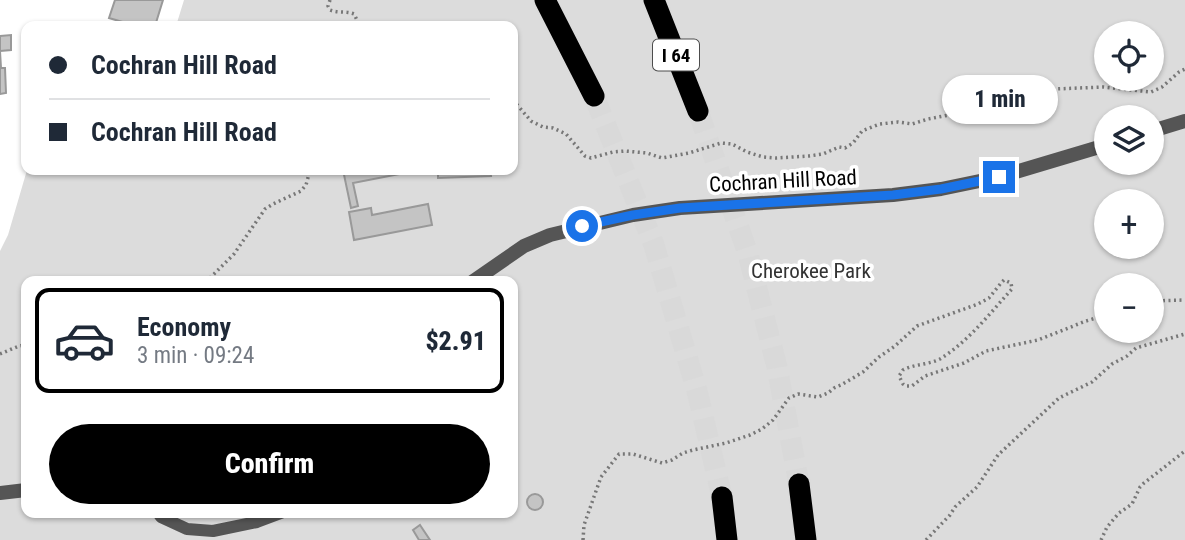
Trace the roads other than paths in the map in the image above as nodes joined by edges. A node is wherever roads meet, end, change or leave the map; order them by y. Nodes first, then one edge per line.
1 (545, 0) edge
2 (653, 0) edge
3 (594, 96) tunnel mouth
4 (698, 111) tunnel mouth
5 (1185, 121) edge
6 (1164, 127) edge
7 (1094, 149) edge
8 (481, 276) edge
9 (799, 484) tunnel mouth
10 (21, 491) edge
11 (0, 493) edge
12 (722, 497) tunnel mouth
13 (163, 518) edge
14 (268, 518) edge
15 (727, 540) edge
16 (806, 540) edge

1 - 3 highway
2 - 4 highway, I 64
5 - 6 street
7 - 8 street, Cochran Hill Road
9 - 16 highway
10 - 11 street
12 - 15 highway
13 - 14 lane

